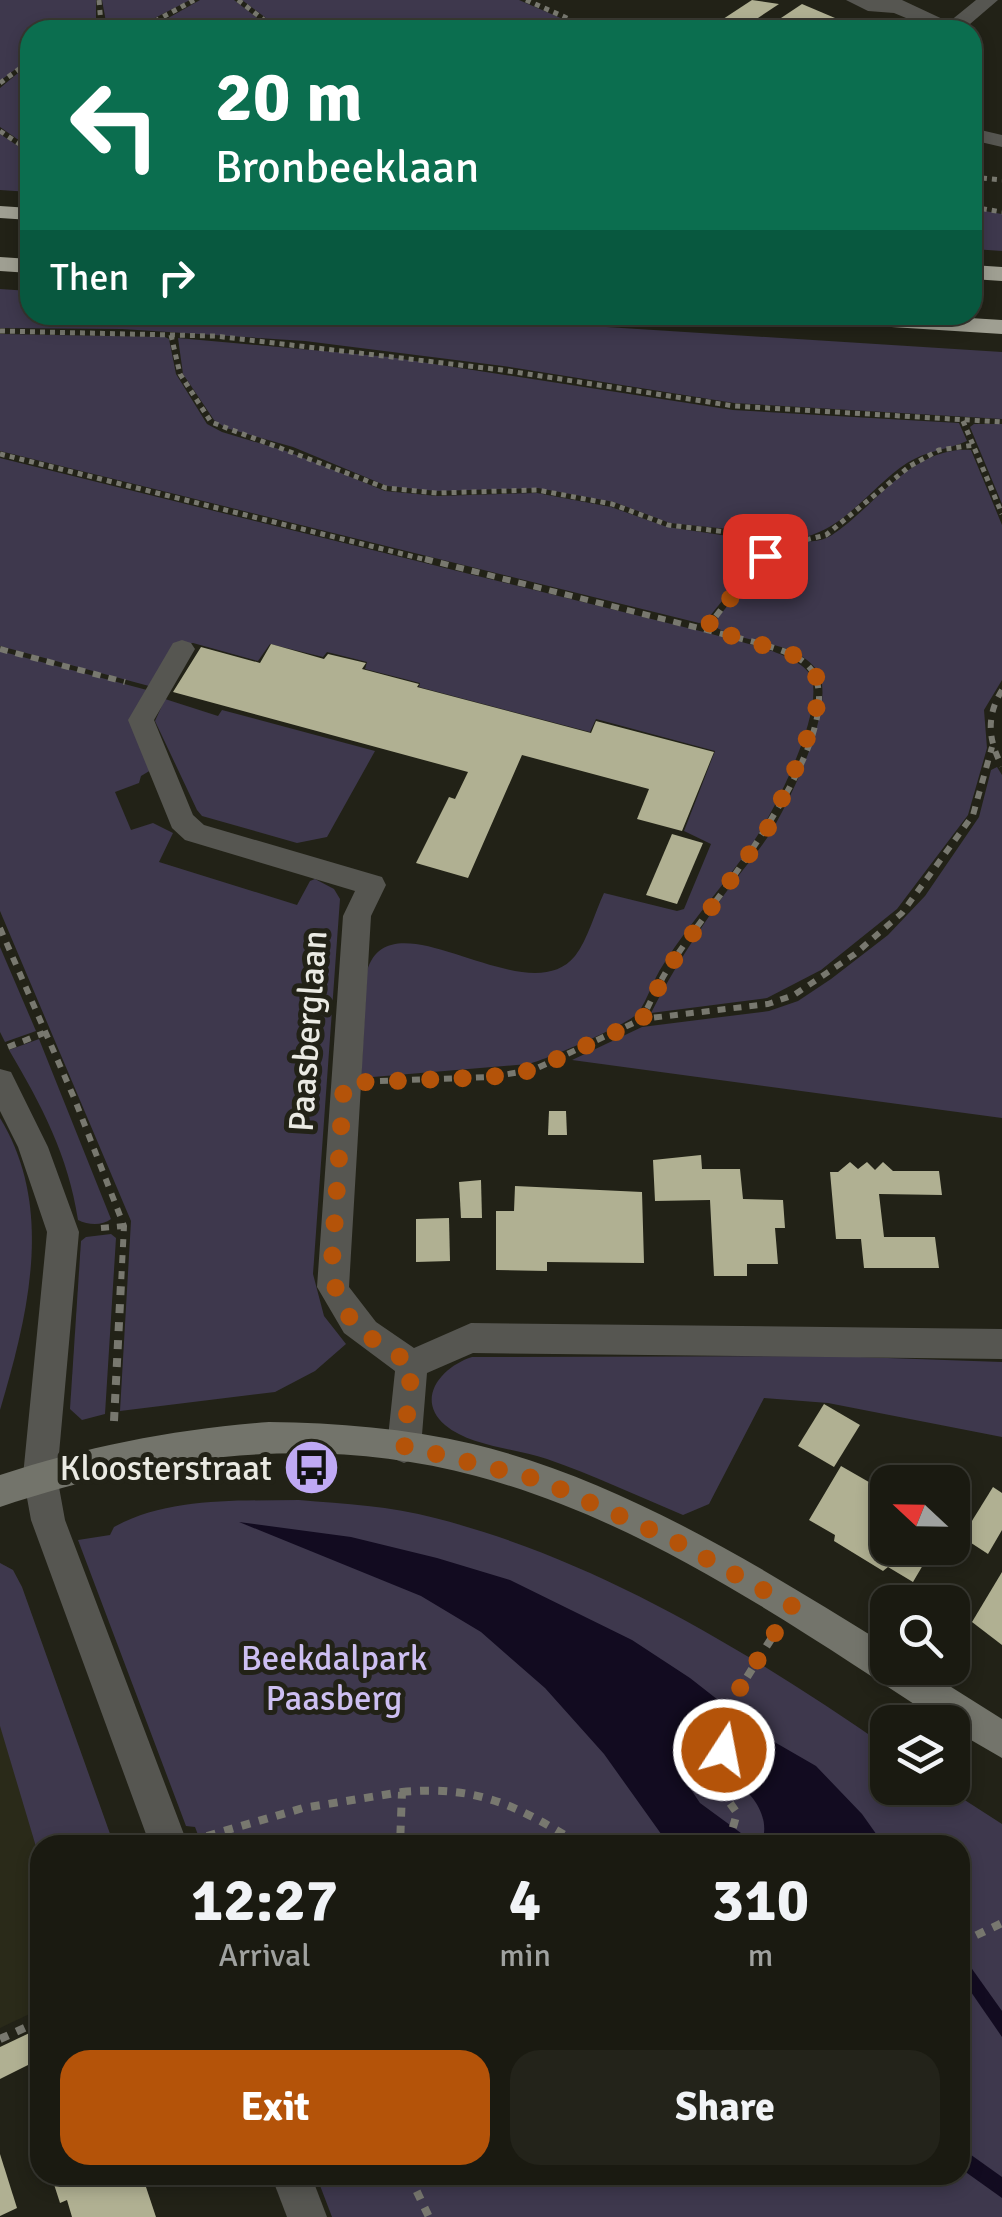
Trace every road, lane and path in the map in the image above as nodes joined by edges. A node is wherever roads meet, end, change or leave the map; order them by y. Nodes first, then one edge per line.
1 (194, 0) edge
2 (238, 0) edge
3 (526, 0) edge
4 (856, 0) edge
5 (988, 0) edge
6 (894, 4) edge
7 (159, 20) edge
8 (264, 20) edge
9 (570, 20) edge
10 (929, 20) edge
11 (963, 20) edge
12 (959, 325) edge
13 (1002, 328) edge
14 (0, 331) edge
15 (170, 334) junction
16 (963, 421) junction
17 (1002, 422) edge
18 (974, 445) junction
19 (0, 454) edge
20 (1002, 514) edge
21 (776, 538) junction
22 (706, 628) junction
23 (0, 649) edge
24 (182, 649) dead end
25 (157, 690) junction
26 (1002, 690) edge
27 (992, 747) junction
28 (1002, 766) edge
29 (642, 1020) junction
30 (44, 1034) dead end
31 (0, 1049) edge
32 (0, 1081) edge
33 (344, 1083) junction
34 (1002, 1344) edge
35 (412, 1364) junction
36 (404, 1446) junction
37 (40, 1476) junction
38 (0, 1491) edge
39 (792, 1606) junction
40 (1002, 1740) edge
41 (402, 1792) junction
42 (178, 1835) edge
43 (204, 1835) edge
44 (400, 1835) edge
45 (565, 1835) edge
46 (730, 1835) edge
47 (1002, 1923) edge
48 (970, 1938) edge
49 (30, 2026) edge
50 (0, 2039) edge
51 (295, 2185) edge
52 (415, 2185) edge
53 (307, 2217) edge
54 (429, 2217) edge

1 - 7 path
2 - 8 path
3 - 9 path
4 - 6 street
5 - 11 street
6 - 10 street
12 - 13 highway
14 - 15 path
15 - 16 path
15 - 21 path
16 - 17 path
16 - 18 path
18 - 20 path
18 - 21 path
19 - 22 path
21 - 22 path
22 - 29 path
23 - 25 path
24 - 25 street, Paasberglaan
25 - 33 street, Paasberglaan
26 - 27 path
27 - 28 path
27 - 29 path
29 - 33 path
30 - 31 path
32 - 37 street
33 - 35 street, Paasberglaan
34 - 35 street
35 - 36 street
36 - 37 street
36 - 39 street
37 - 38 street
37 - 42 street
39 - 40 street
39 - 46 path
41 - 43 path
41 - 44 path
41 - 45 path
47 - 48 path
49 - 50 path
51 - 53 street
52 - 54 path

